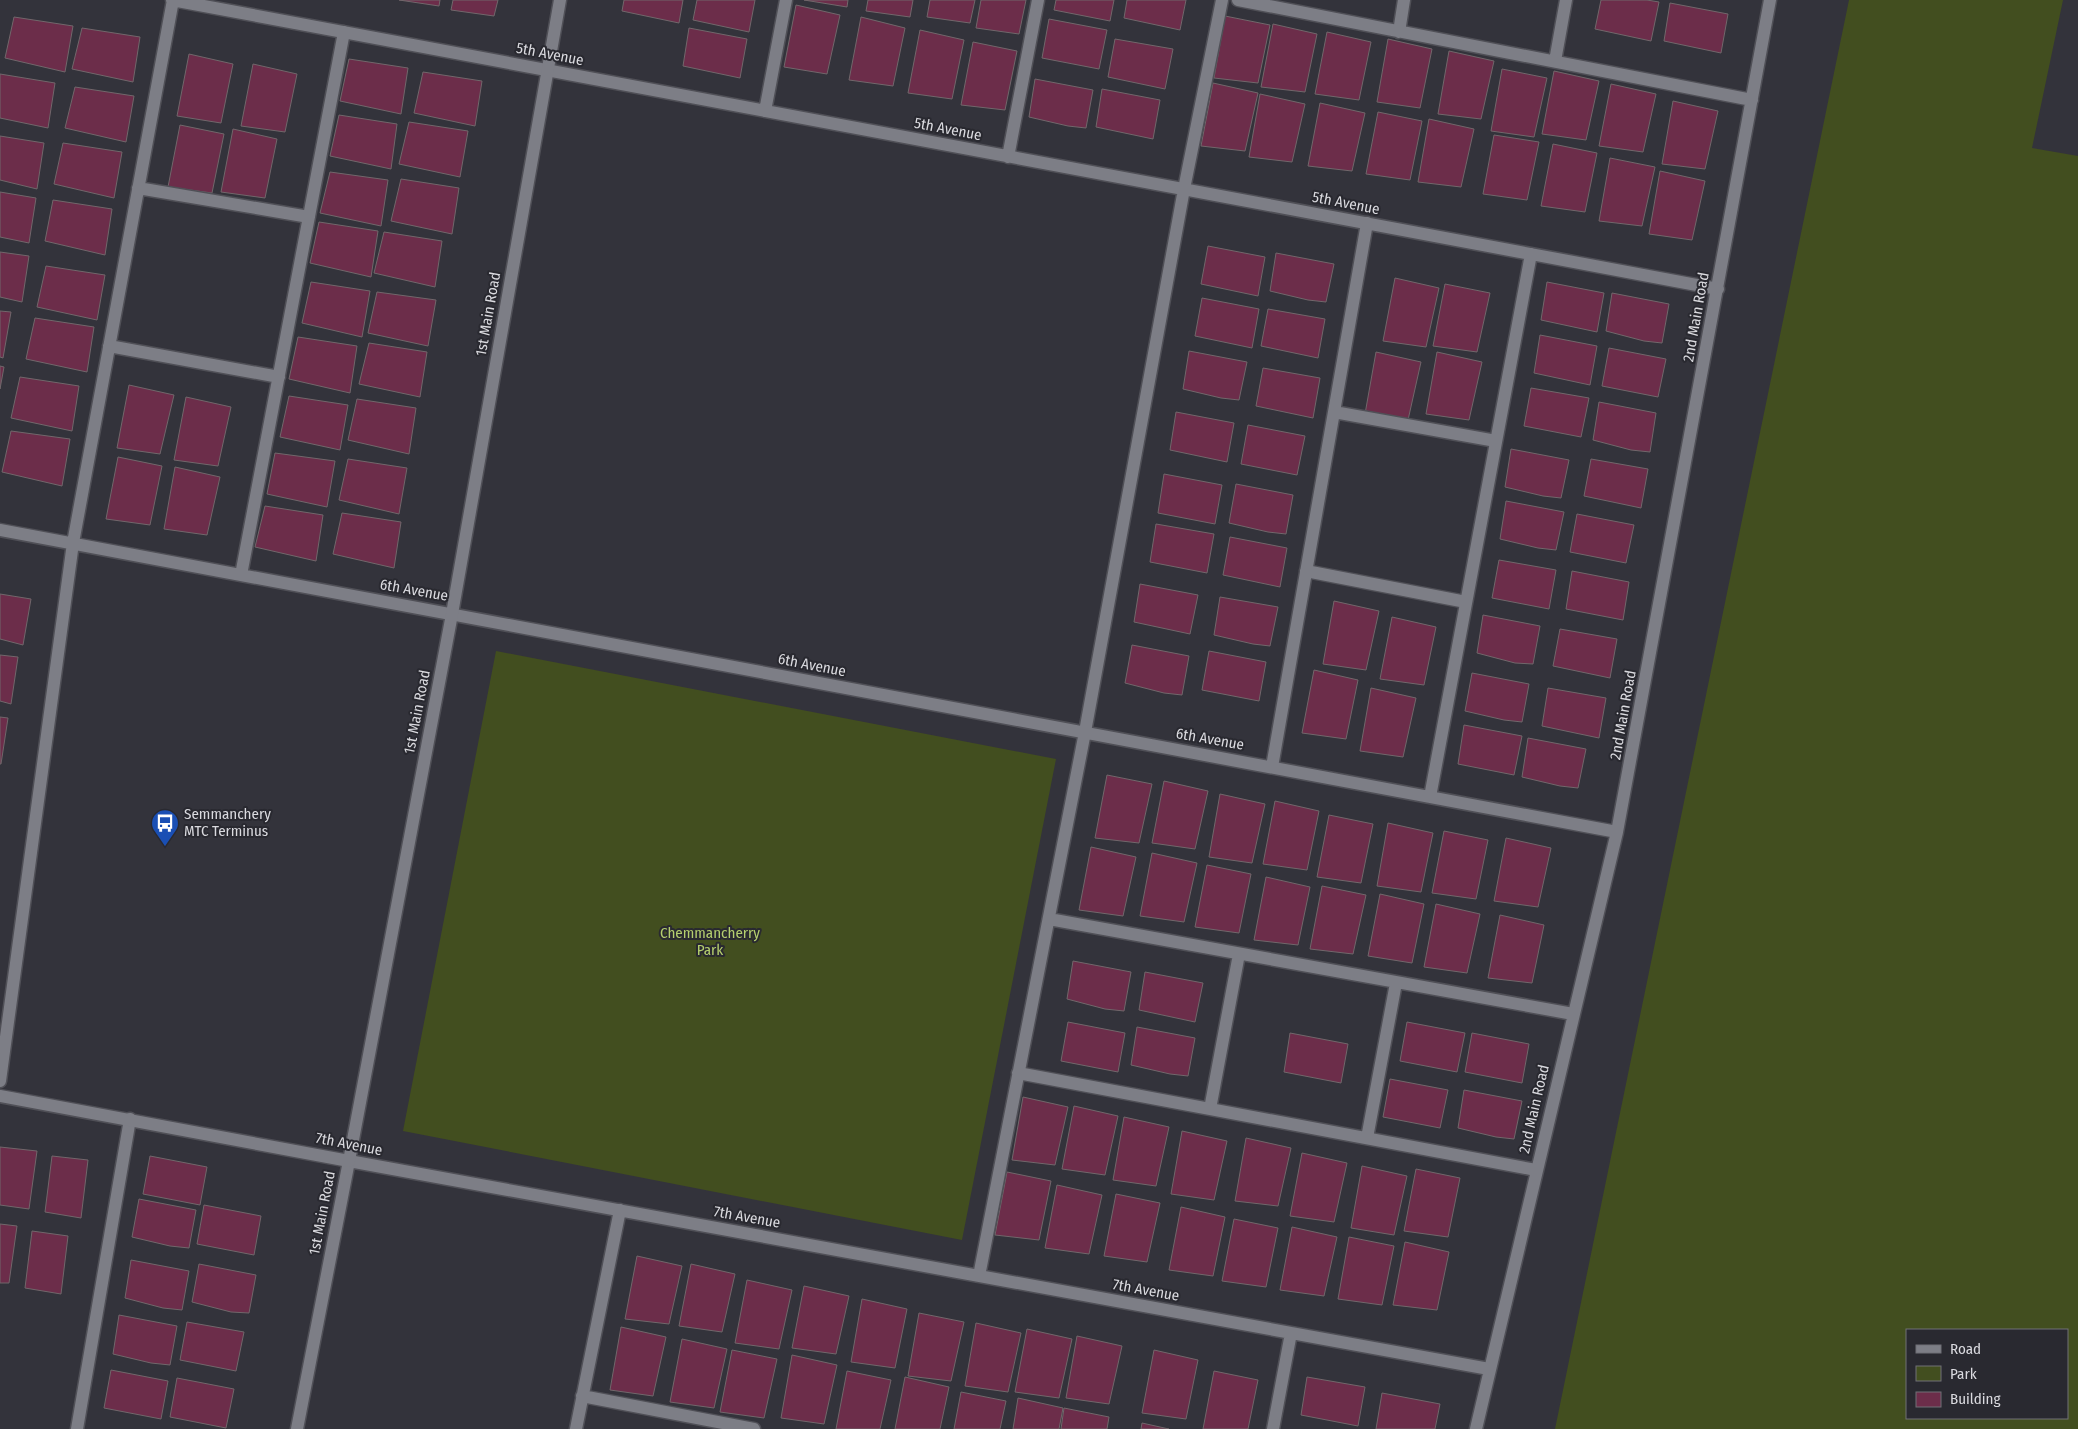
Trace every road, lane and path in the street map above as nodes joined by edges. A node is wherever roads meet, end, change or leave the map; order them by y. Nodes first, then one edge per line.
1 (173, 0) edge
2 (560, 0) edge
3 (786, 0) edge
4 (1038, 0) edge
5 (1222, 0) edge
6 (1238, 0) edge
7 (1404, 0) edge
8 (1566, 0) edge
9 (1770, 0) edge
10 (344, 32) junction
11 (1398, 32) junction
12 (1554, 61) junction
13 (548, 70) junction
14 (1752, 100) junction
15 (765, 111) junction
16 (1008, 157) junction
17 (138, 188) junction
18 (1184, 189) junction
19 (309, 217) junction
20 (1367, 223) junction
21 (1531, 254) junction
22 (1718, 289) junction
23 (109, 346) junction
24 (279, 376) junction
25 (1334, 412) junction
26 (1496, 441) junction
27 (0, 530) edge
28 (74, 543) junction
29 (1306, 571) junction
30 (241, 575) junction
31 (1466, 602) junction
32 (452, 614) junction
33 (1085, 732) junction
34 (1272, 767) junction
35 (1430, 797) junction
36 (1618, 832) junction
37 (1049, 919) junction
38 (1239, 954) junction
39 (1396, 983) junction
40 (1573, 1014) junction
41 (1018, 1073) junction
42 (0, 1081) edge
43 (0, 1096) edge
44 (1210, 1109) junction
45 (130, 1119) junction
46 (1367, 1138) junction
47 (349, 1161) junction
48 (1536, 1170) junction
49 (620, 1210) junction
50 (979, 1276) junction
51 (1291, 1333) junction
52 (1489, 1369) junction
53 (582, 1396) junction
54 (77, 1429) edge
55 (297, 1429) edge
56 (576, 1429) edge
57 (754, 1429) edge
58 (1273, 1429) edge
59 (1476, 1429) edge

1 - 10 street, 5th Avenue
1 - 17 street
2 - 13 street, 1st Main Road
3 - 15 street
4 - 16 street
5 - 18 street
6 - 11 street
7 - 11 street
8 - 12 street
9 - 14 street, 2nd Main Road
10 - 13 street, 5th Avenue
10 - 19 street
11 - 12 street
12 - 14 street
13 - 15 street, 5th Avenue
13 - 32 street, 1st Main Road
14 - 22 street, 2nd Main Road
15 - 16 street, 5th Avenue
16 - 18 street, 5th Avenue
17 - 19 street
17 - 23 street
18 - 20 street, 5th Avenue
18 - 33 street
19 - 24 street
20 - 21 street, 5th Avenue
20 - 25 street
21 - 22 street, 5th Avenue
21 - 26 street
22 - 36 street, 2nd Main Road
23 - 24 street
23 - 28 street
24 - 30 street
25 - 26 street
25 - 29 street
26 - 31 street
27 - 28 street, 6th Avenue
28 - 30 street, 6th Avenue
28 - 42 street
29 - 31 street
29 - 34 street
30 - 32 street, 6th Avenue
31 - 35 street
32 - 33 street, 6th Avenue
32 - 47 street, 1st Main Road
33 - 34 street, 6th Avenue
33 - 37 street
34 - 35 street, 6th Avenue
35 - 36 street, 6th Avenue
36 - 40 street, 2nd Main Road
37 - 38 street
37 - 41 street
38 - 39 street
38 - 44 street
39 - 40 street
39 - 46 street
40 - 48 street, 2nd Main Road
41 - 44 street
41 - 50 street
43 - 45 street, 7th Avenue
44 - 46 street
45 - 47 street, 7th Avenue
45 - 54 street
46 - 48 street
47 - 49 street, 7th Avenue
47 - 55 street, 1st Main Road
48 - 52 street, 2nd Main Road
49 - 50 street, 7th Avenue
49 - 53 street
50 - 51 street, 7th Avenue
51 - 52 street, 7th Avenue
51 - 58 street
52 - 59 street, 2nd Main Road
53 - 56 street
53 - 57 street

